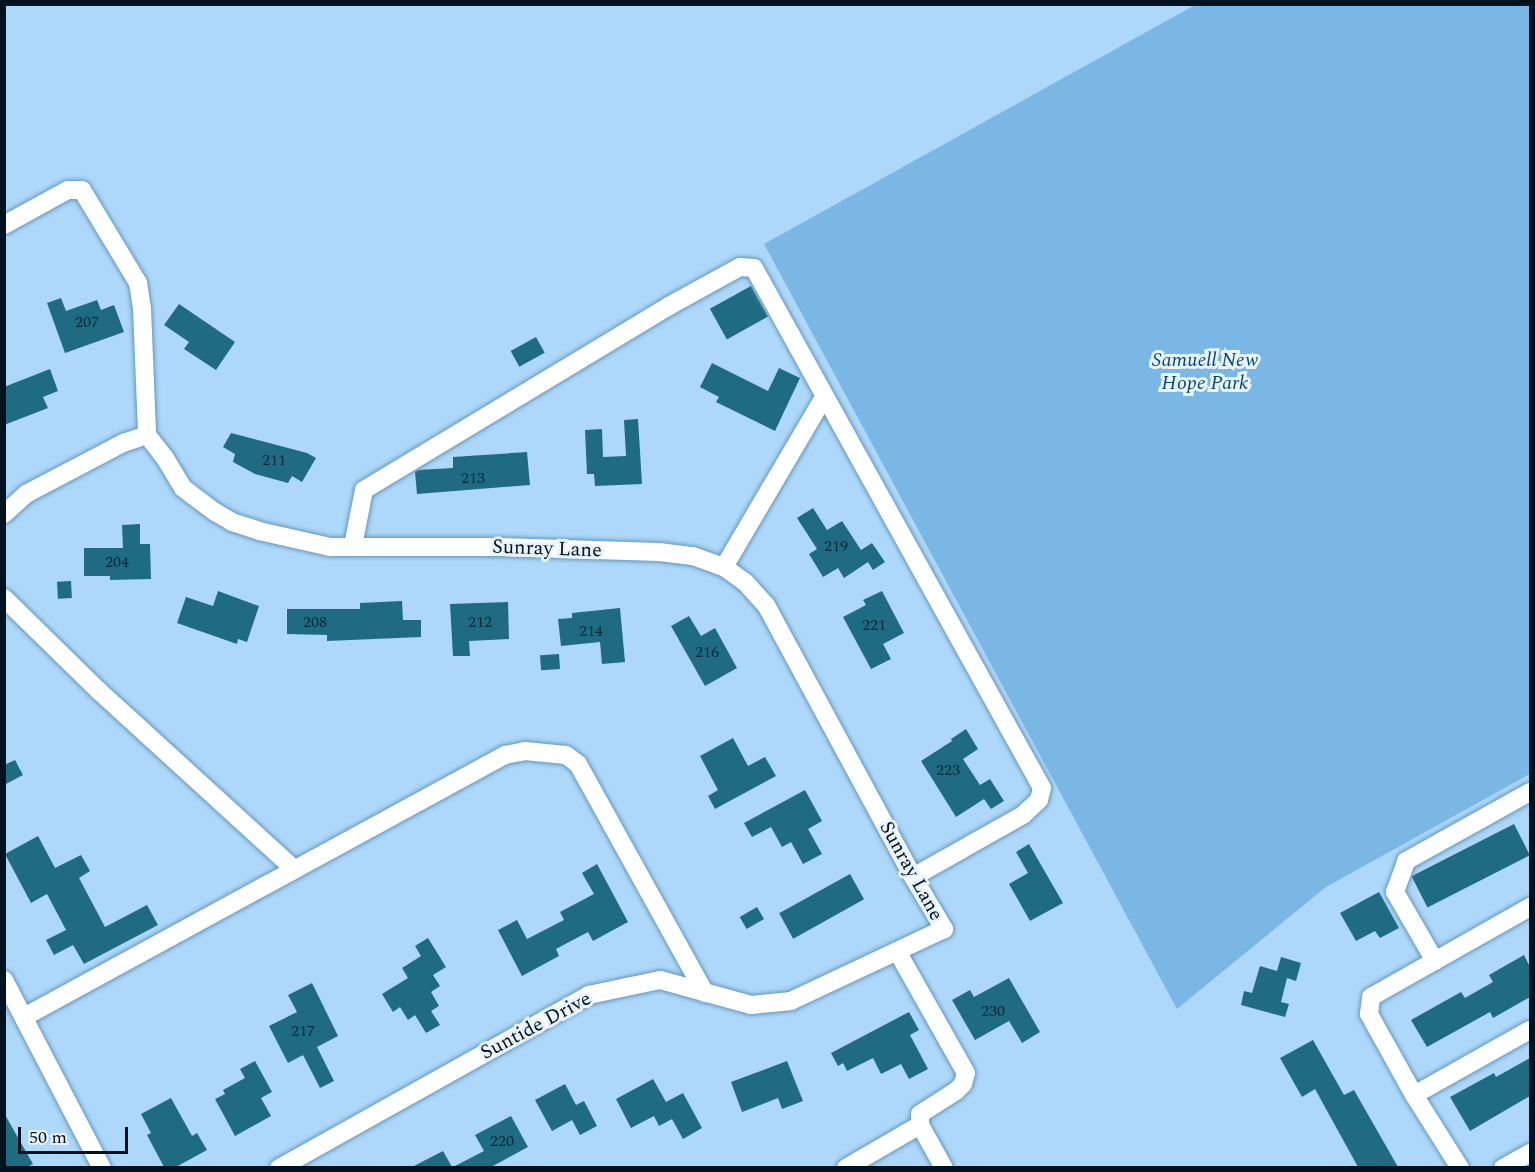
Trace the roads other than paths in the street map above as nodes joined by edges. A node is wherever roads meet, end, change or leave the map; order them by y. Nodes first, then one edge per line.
1 (4, 225) edge
2 (824, 397) junction
3 (147, 435) junction
4 (4, 513) edge
5 (353, 546) junction
6 (724, 567) junction
7 (4, 598) edge
8 (1530, 792) edge
9 (293, 868) junction
10 (913, 877) junction
11 (1530, 907) edge
12 (944, 929) joint
13 (897, 951) junction
14 (1435, 961) junction
15 (4, 980) edge
16 (705, 993) junction
17 (24, 1017) junction
18 (1530, 1030) edge
19 (1414, 1095) junction
20 (920, 1125) junction
21 (1530, 1153) edge
22 (102, 1167) edge
23 (279, 1167) edge
24 (846, 1167) edge
25 (944, 1167) edge
26 (1460, 1167) edge
27 (1503, 1167) edge

1 - 3 street
2 - 5 street
2 - 6 street
2 - 10 street
3 - 4 street
3 - 5 street, Sunray Lane
5 - 6 street, Sunray Lane
6 - 10 street, Sunray Lane
7 - 9 street
8 - 14 street
9 - 16 street
9 - 17 street
10 - 12 street, Sunray Lane
11 - 14 street
12 - 13 street, Suntide Drive
13 - 16 street, Suntide Drive
13 - 20 street
14 - 19 street
15 - 17 street
16 - 23 street, Suntide Drive
17 - 22 street
18 - 19 street
19 - 26 street
20 - 24 street
20 - 25 street
21 - 27 street

